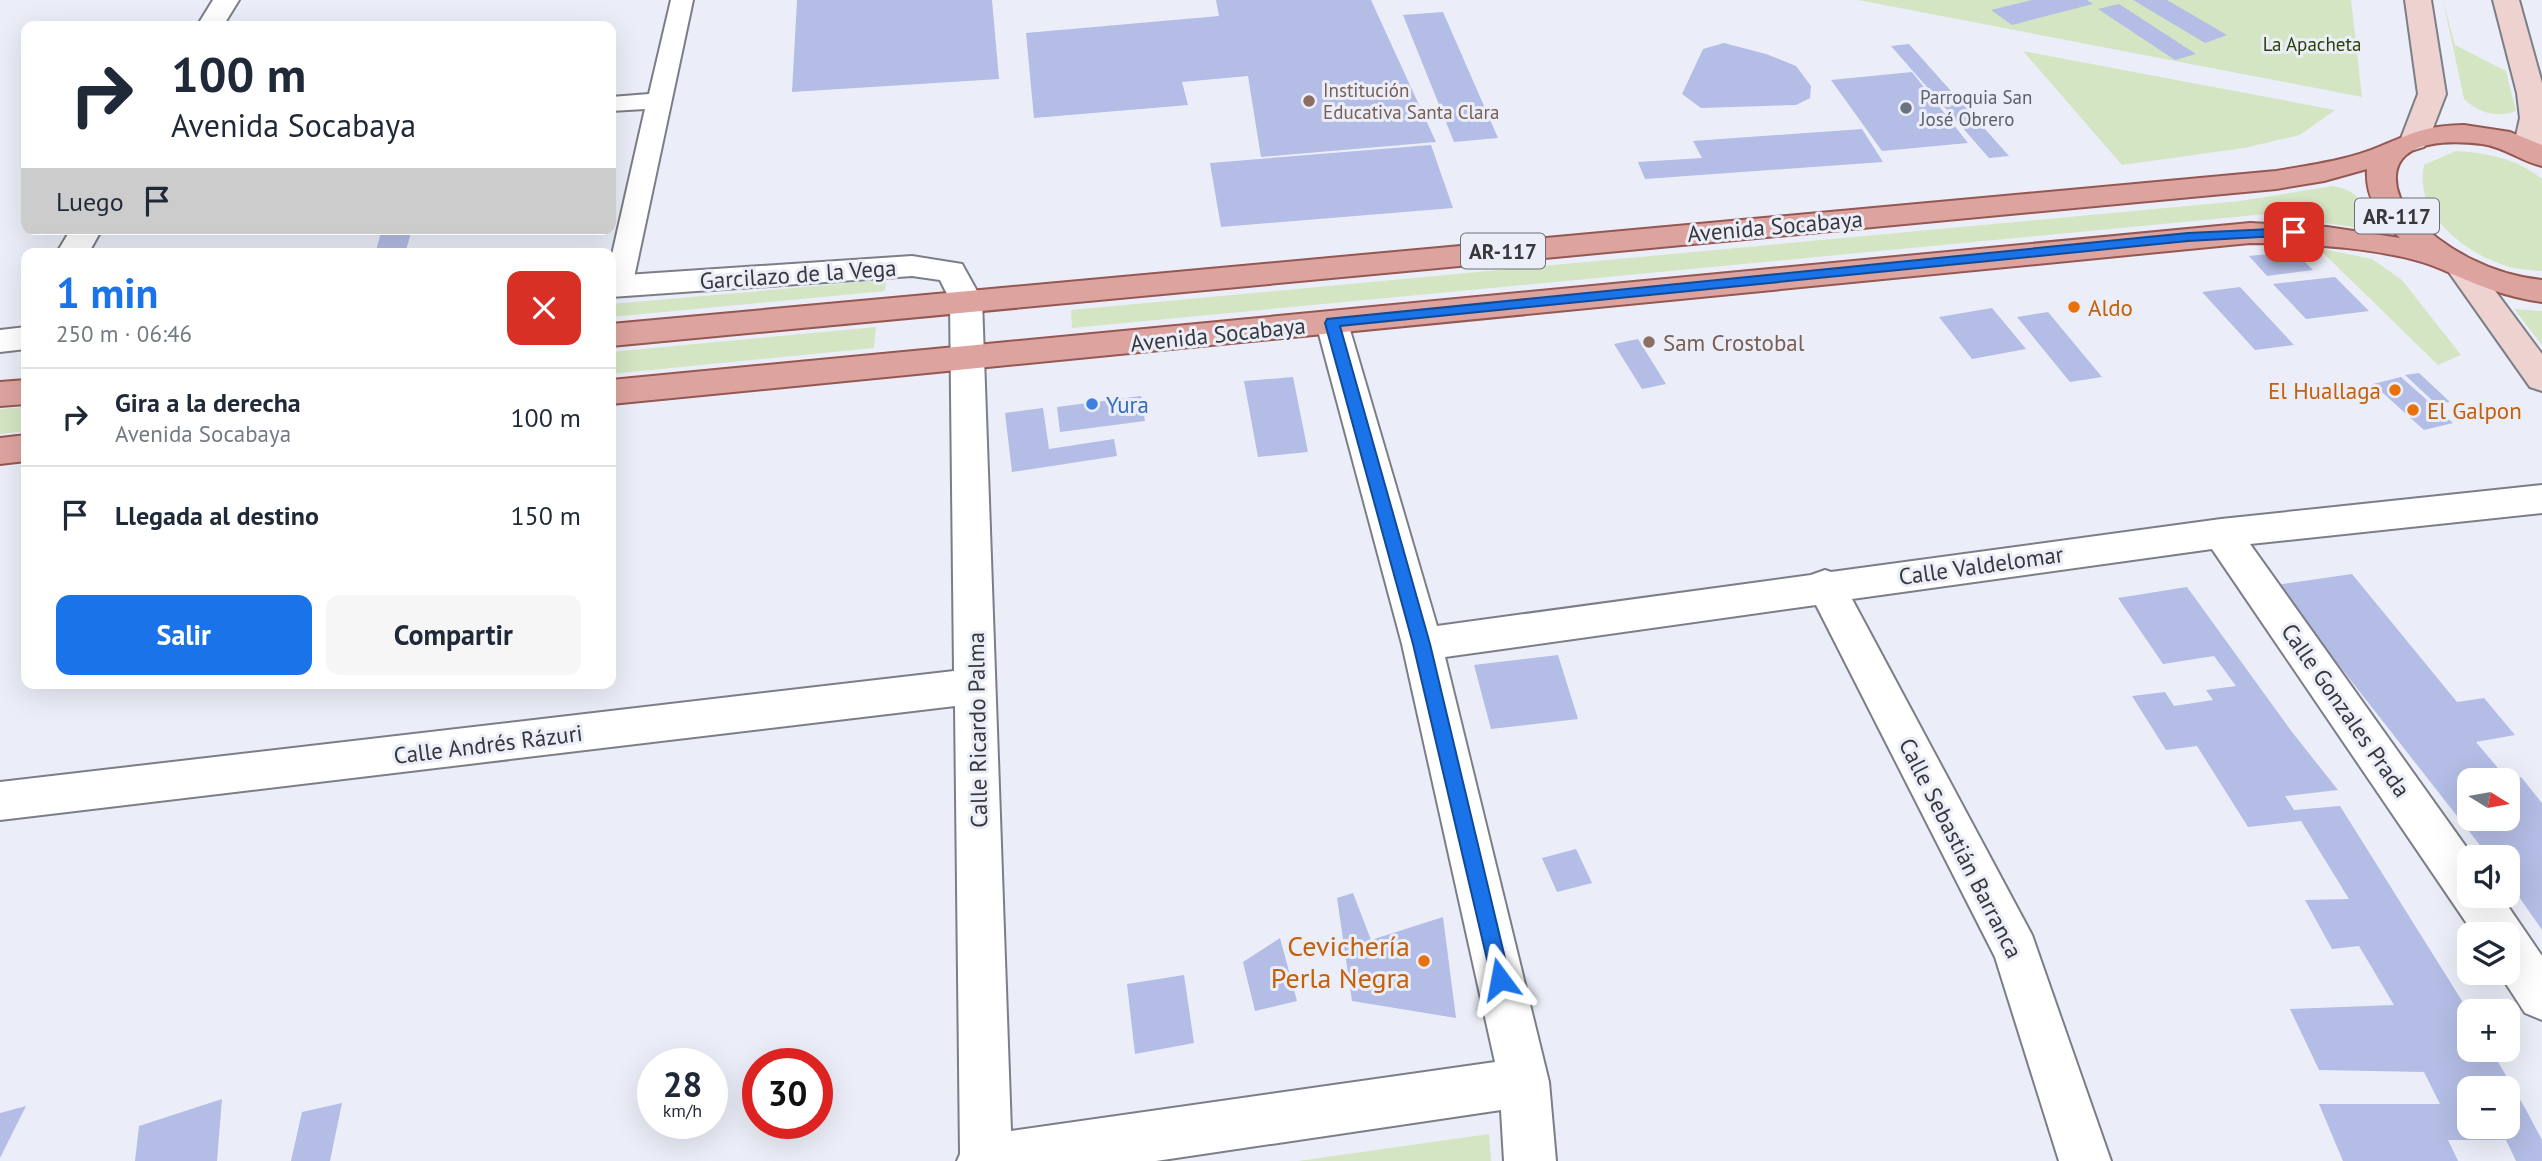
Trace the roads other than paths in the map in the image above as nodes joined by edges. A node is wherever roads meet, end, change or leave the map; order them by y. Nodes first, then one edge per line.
1 (226, 0) edge
2 (682, 0) edge
3 (2418, 0) edge
4 (2507, 0) edge
5 (213, 21) edge
6 (659, 101) junction
7 (616, 104) edge
8 (2403, 147) junction
9 (2535, 153) edge
10 (2456, 264) junction
11 (616, 279) edge
12 (616, 287) edge
13 (2542, 291) edge
14 (966, 300) junction
15 (1332, 323) junction
16 (616, 335) edge
17 (968, 357) junction
18 (2542, 379) edge
19 (21, 392) edge
20 (616, 392) edge
21 (0, 394) edge
22 (21, 449) edge
23 (0, 451) edge
24 (2542, 499) edge
25 (2221, 533) junction
26 (1825, 585) junction
27 (1422, 644) junction
28 (976, 686) junction
29 (0, 802) edge
30 (2457, 871) edge
31 (2520, 964) edge
32 (2542, 997) edge
33 (1524, 1082) junction
34 (985, 1161) edge
35 (1530, 1161) edge
36 (2085, 1161) edge

1 - 5 street
2 - 6 lane
3 - 8 main road, AR-117
4 - 9 main road, AR-117
6 - 7 lane
6 - 11 lane
8 - 9 main road, AR-117
8 - 10 main road, AR-117
8 - 14 main road, Avenida Socabaya / AR-117
10 - 13 main road, AR-117
10 - 15 main road, Avenida Socabaya / AR-117
10 - 18 main road
12 - 14 street, Garcilazo de la Vega
14 - 16 main road, Avenida Socabaya / AR-117
14 - 17 street, Calle Ricardo Palma
15 - 17 main road, Avenida Socabaya / AR-117
15 - 27 street
17 - 20 main road, Avenida Socabaya / AR-117
17 - 28 street, Calle Ricardo Palma
19 - 21 main road
22 - 23 main road
24 - 25 street, Calle Valdelomar
25 - 26 street, Calle Valdelomar
25 - 30 street, Calle Gonzales Prada
26 - 27 street, Calle Valdelomar
26 - 36 street, Calle Sebastián Barranca
27 - 33 street
28 - 29 street, Calle Andrés Rázuri
28 - 34 street, Calle Ricardo Palma
31 - 32 street
33 - 34 street
33 - 35 street

